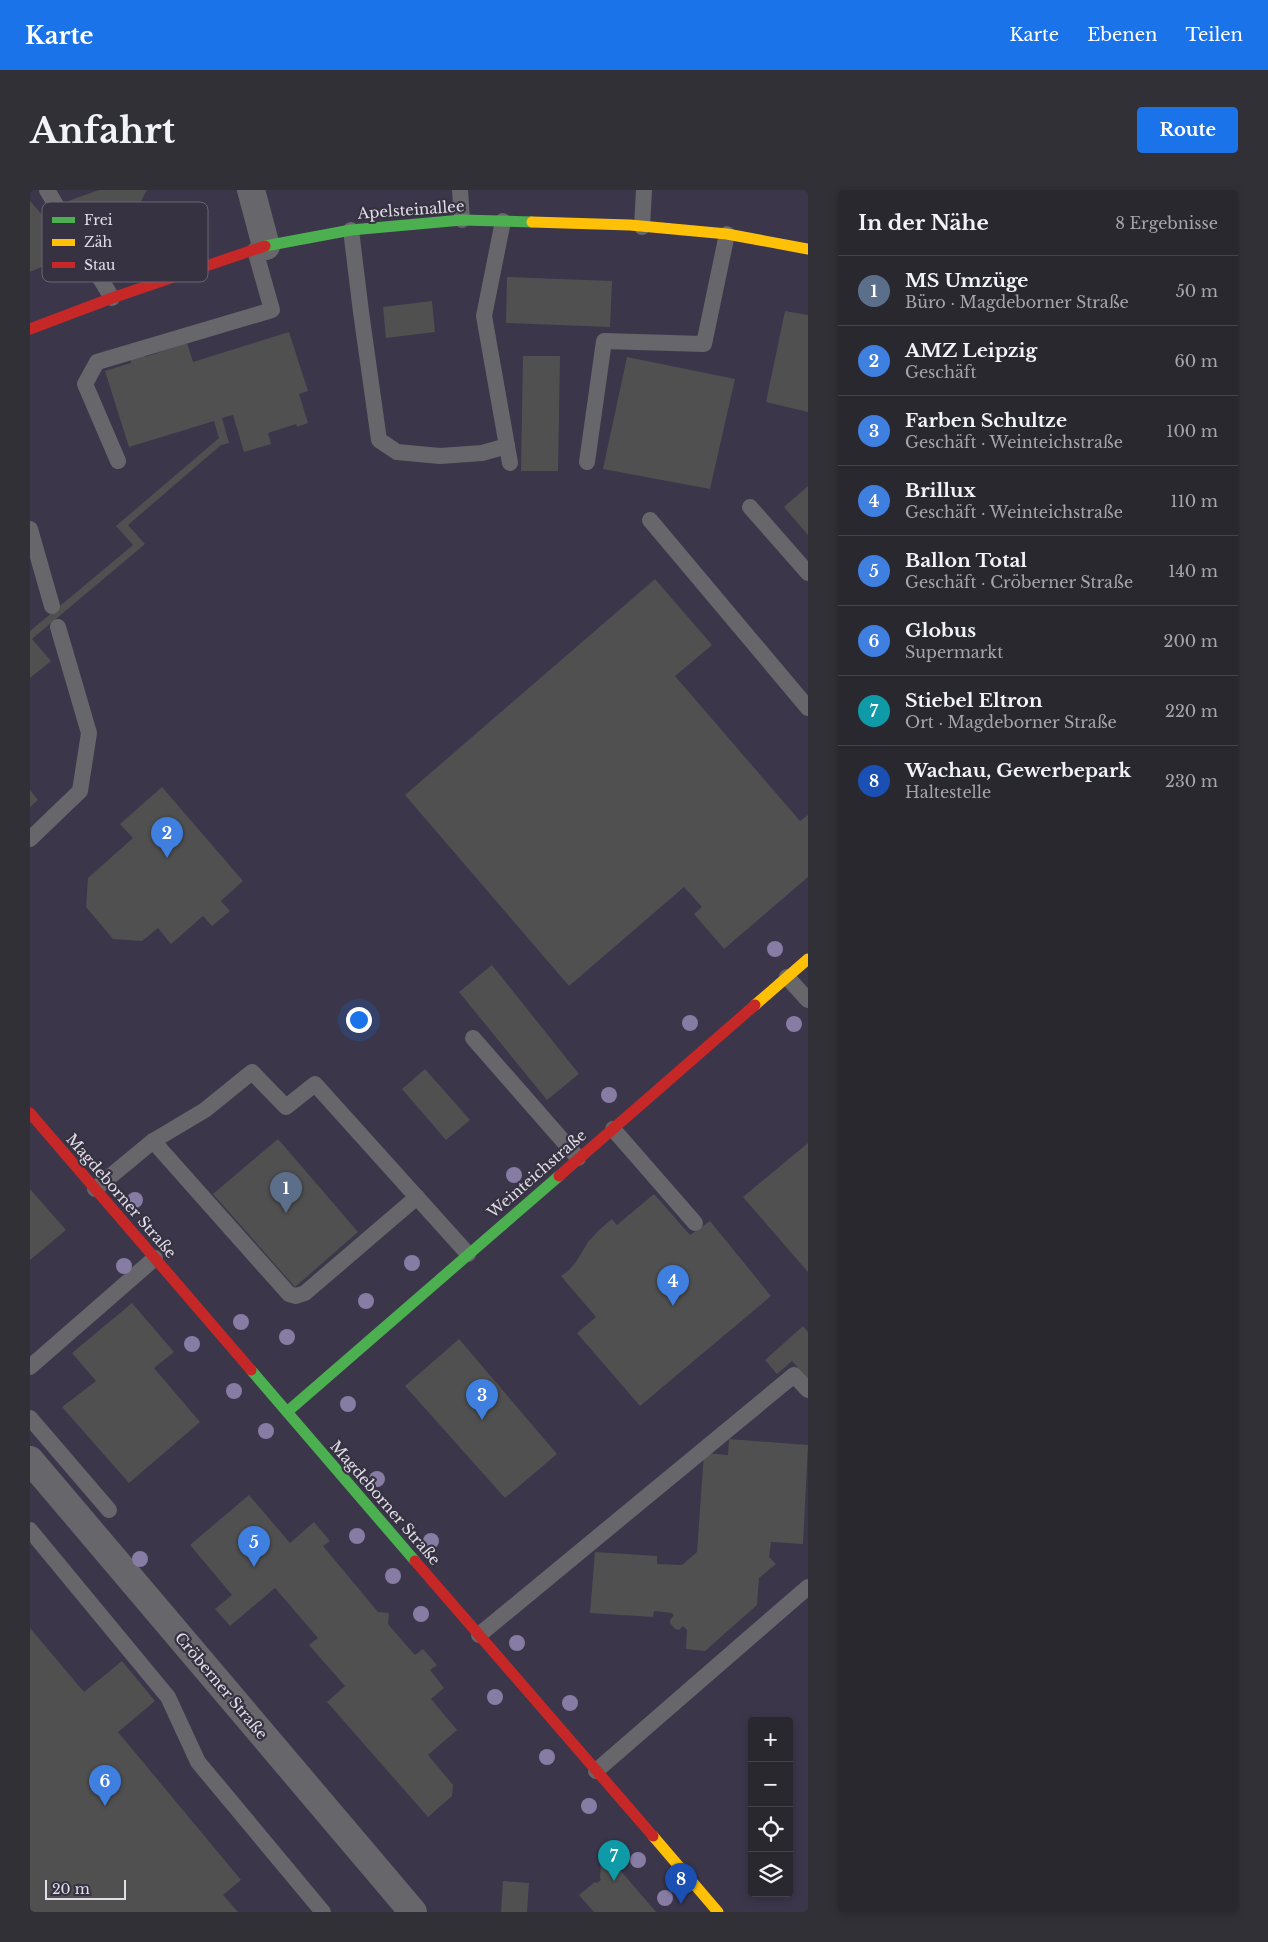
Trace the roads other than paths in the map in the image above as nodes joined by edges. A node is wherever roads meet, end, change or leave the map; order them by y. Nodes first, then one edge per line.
1 (47, 190) edge
2 (251, 190) edge
3 (460, 190) edge
4 (644, 190) edge
5 (54, 202) edge
6 (462, 220) junction
7 (503, 221) junction
8 (642, 227) junction
9 (351, 230) junction
10 (727, 234) junction
11 (260, 248) junction
12 (808, 249) edge
13 (208, 266) edge
14 (102, 282) edge
15 (159, 282) edge
16 (112, 298) junction
17 (30, 329) edge
18 (506, 446) junction
19 (118, 461) dead end
20 (587, 462) dead end
21 (510, 463) dead end
22 (750, 508) dead end
23 (650, 520) dead end
24 (30, 529) edge
25 (808, 573) edge
26 (52, 606) dead end
27 (58, 627) dead end
28 (808, 708) edge
29 (30, 838) edge
30 (808, 959) edge
31 (788, 977) junction
32 (808, 1000) edge
33 (473, 1038) dead end
34 (30, 1114) edge
35 (613, 1129) junction
36 (153, 1141) junction
37 (578, 1158) junction
38 (96, 1189) junction
39 (417, 1197) junction
40 (695, 1223) dead end
41 (468, 1254) junction
42 (154, 1258) junction
43 (30, 1367) edge
44 (808, 1390) edge
45 (286, 1412) junction
46 (30, 1418) edge
47 (30, 1460) edge
48 (109, 1510) dead end
49 (30, 1530) edge
50 (808, 1587) edge
51 (479, 1635) junction
52 (596, 1771) junction
53 (323, 1912) edge
54 (413, 1912) edge
55 (718, 1912) edge

1 - 5 lane
2 - 11 street
3 - 6 lane
4 - 8 lane
6 - 7 street, Apelsteinallee
6 - 9 street, Apelsteinallee
7 - 8 street, Apelsteinallee
7 - 18 lane
8 - 10 street, Apelsteinallee
9 - 11 street, Apelsteinallee
9 - 18 lane
10 - 12 street, Apelsteinallee
10 - 20 lane
11 - 13 street, Apelsteinallee
11 - 19 lane
14 - 16 lane
15 - 16 street, Apelsteinallee
16 - 17 street, Apelsteinallee
18 - 21 lane
22 - 25 lane
23 - 28 lane
24 - 26 lane
27 - 29 lane
30 - 31 street, Weinteichstraße
31 - 32 lane
31 - 35 street, Weinteichstraße
33 - 37 lane
34 - 38 street, Magdeborner Straße
35 - 37 street, Weinteichstraße
35 - 40 lane
36 - 38 lane
36 - 39 lane
36 - 39 lane
37 - 41 street, Weinteichstraße
38 - 42 street, Magdeborner Straße
39 - 41 lane
41 - 45 street, Weinteichstraße
42 - 43 lane
42 - 45 street, Magdeborner Straße
44 - 51 lane
45 - 51 street, Magdeborner Straße
46 - 48 lane
47 - 54 street, Cröberner Straße
49 - 53 lane
50 - 52 lane
51 - 52 street, Magdeborner Straße
52 - 55 street, Magdeborner Straße

